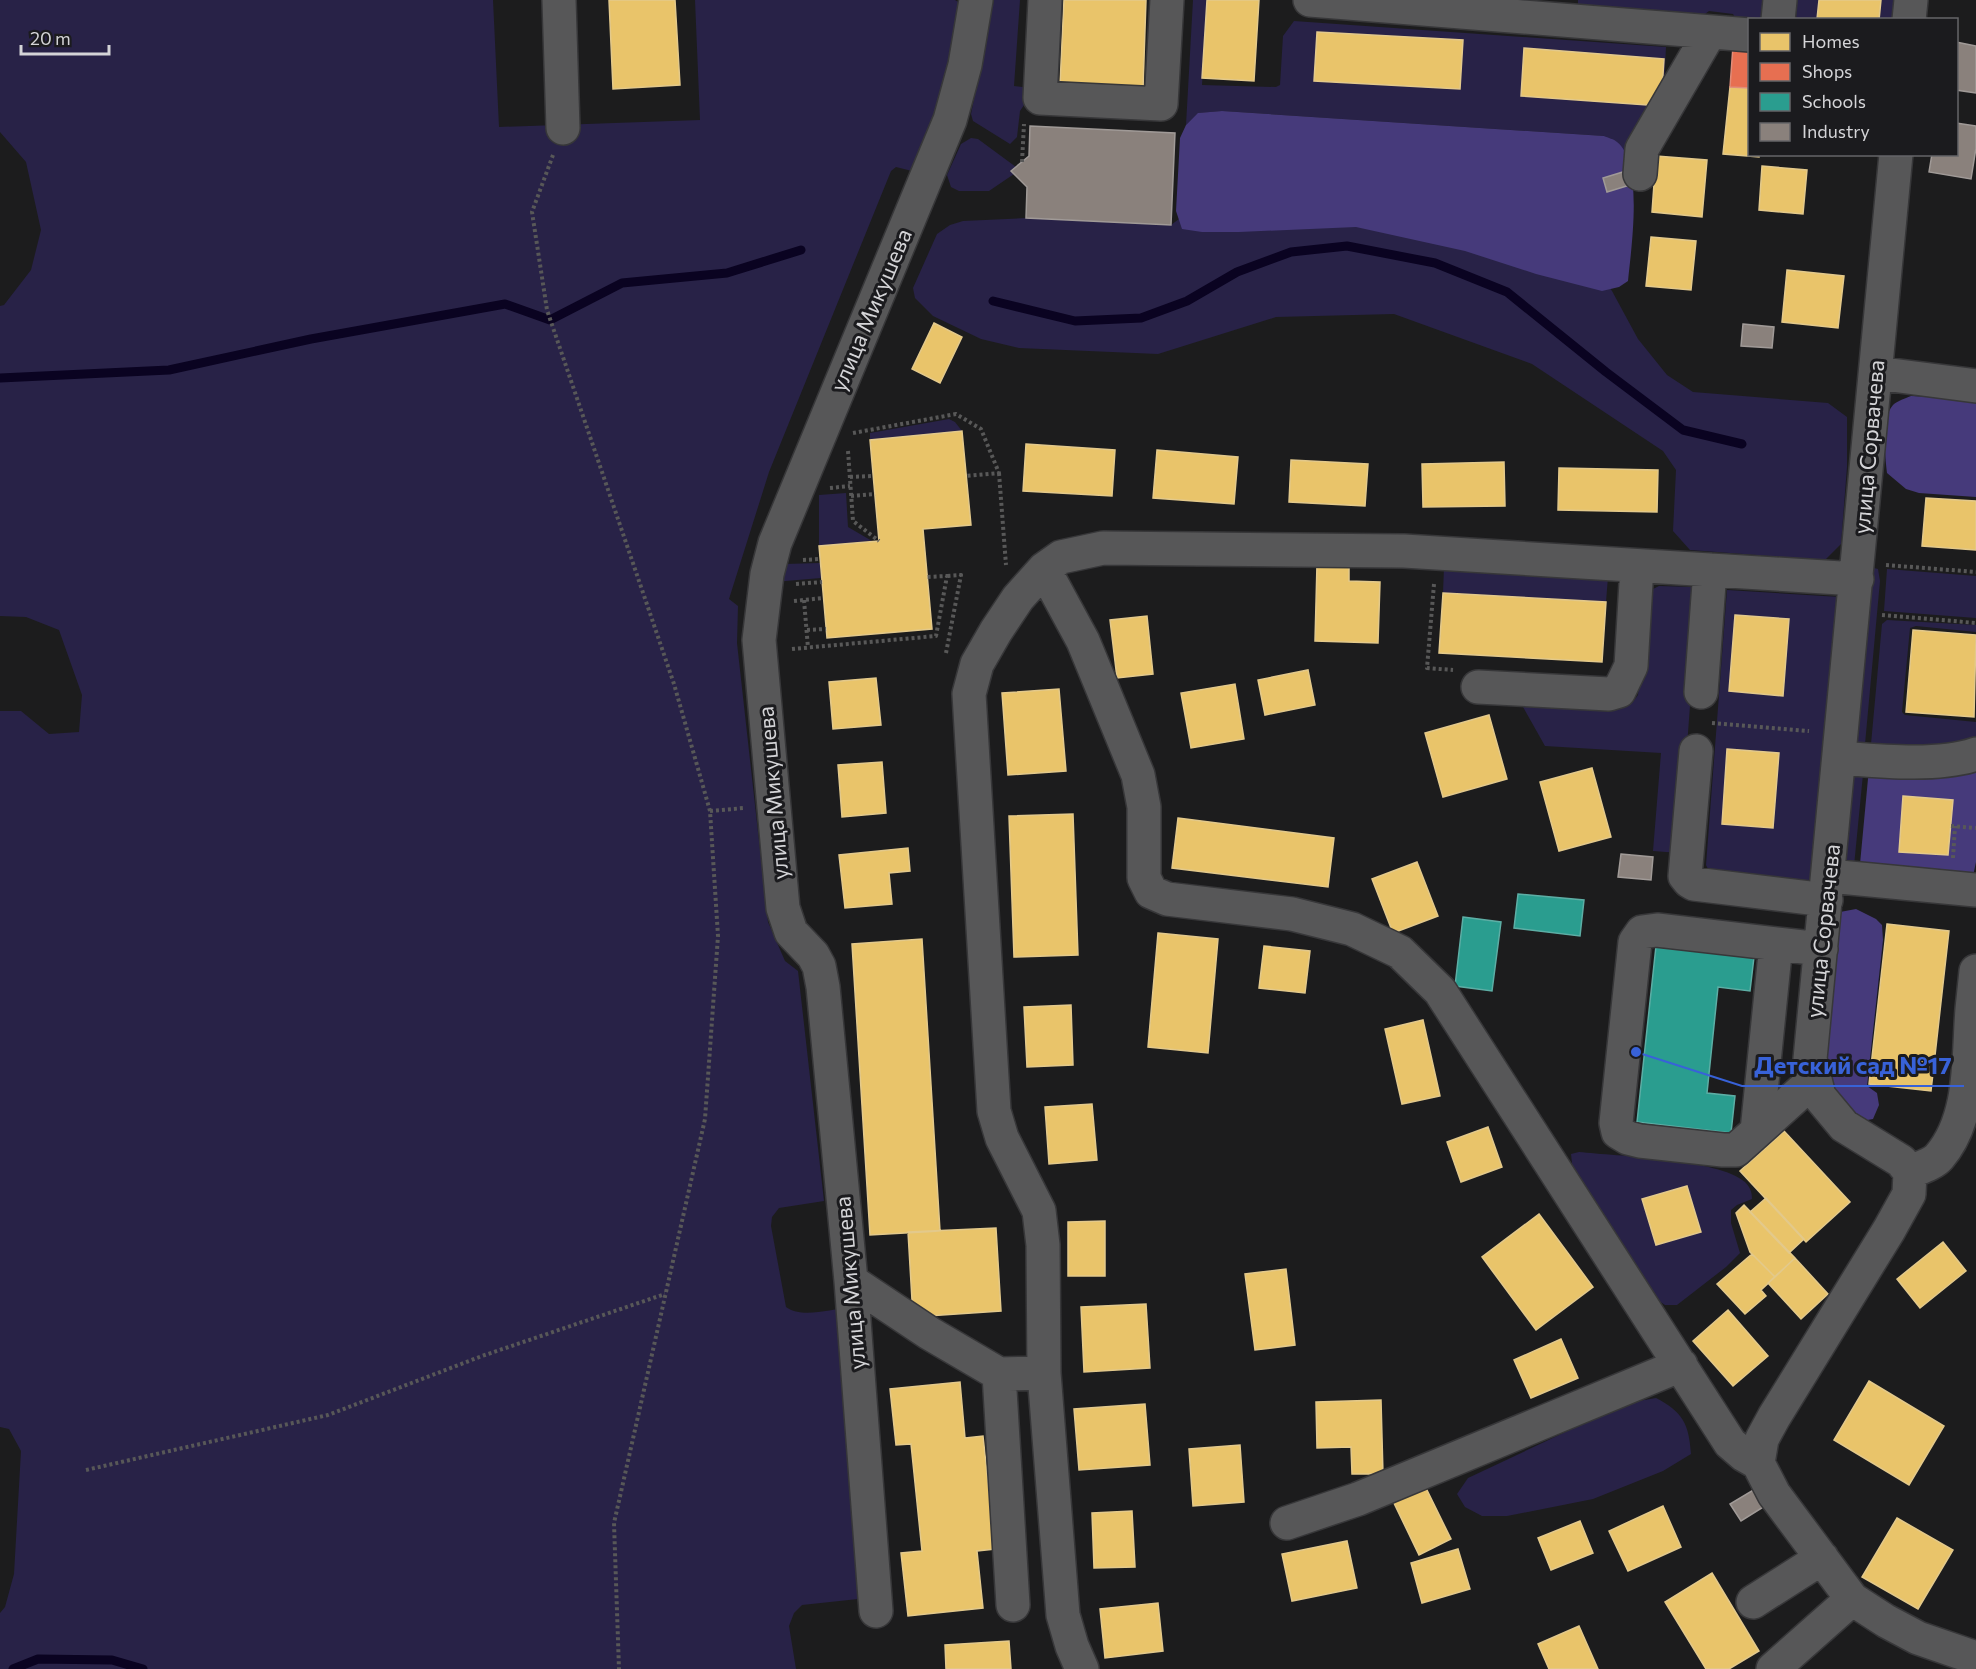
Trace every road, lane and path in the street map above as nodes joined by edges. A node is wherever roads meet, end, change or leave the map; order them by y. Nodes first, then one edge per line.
1 (559, 0) edge
2 (976, 0) edge
3 (1045, 0) edge
4 (1167, 0) edge
5 (1310, 0) edge
6 (1780, 0) edge
7 (1911, 0) edge
8 (1778, 18) edge
9 (1909, 18) edge
10 (1710, 32) junction
11 (1748, 35) edge
12 (563, 128) joint
13 (1896, 156) edge
14 (1640, 174) dead end
15 (1876, 373) junction
16 (1976, 386) edge
17 (849, 434) dead end
18 (847, 445) dead end
19 (999, 473) junction
20 (873, 476) dead end
21 (966, 476) dead end
22 (850, 477) junction
23 (875, 494) dead end
24 (851, 496) junction
25 (879, 541) dead end
26 (1436, 554) junction
27 (820, 559) dead end
28 (802, 560) dead end
29 (1637, 566) junction
30 (1006, 567) dead end
31 (1044, 569) junction
32 (1710, 570) junction
33 (1857, 571) junction
34 (1976, 572) edge
35 (947, 576) junction
36 (927, 577) dead end
37 (804, 600) dead end
38 (1878, 615) dead end
39 (1976, 622) edge
40 (826, 629) dead end
41 (807, 630) junction
42 (808, 648) junction
43 (792, 649) dead end
44 (954, 656) dead end
45 (1478, 687) joint
46 (1705, 707) joint
47 (1811, 731) dead end
48 (1696, 751) dead end
49 (1976, 754) edge
50 (1840, 758) junction
51 (1950, 826) dead end
52 (1976, 828) edge
53 (1827, 888) junction
54 (1976, 890) edge
55 (1776, 944) junction
56 (1821, 949) junction
57 (1976, 971) edge
58 (1974, 1009) edge
59 (1815, 1079) junction
60 (1757, 1131) junction
61 (1910, 1172) junction
62 (851, 1281) junction
63 (665, 1294) junction
64 (1681, 1365) junction
65 (1044, 1373) junction
66 (999, 1374) junction
67 (1758, 1463) junction
68 (86, 1470) dead end
69 (1287, 1523) dead end
70 (1822, 1558) junction
71 (1852, 1599) junction
72 (1753, 1602) dead end
73 (1013, 1605) dead end
74 (876, 1611) dead end
75 (1976, 1658) edge
76 (619, 1669) edge
77 (1082, 1669) edge
78 (1773, 1669) edge

1 - 12 street
2 - 62 street, улица Микушева
3 - 4 street
5 - 10 street
6 - 8 street
7 - 9 street
10 - 11 street
10 - 14 street
12 - 63 path
13 - 15 street, улица Сорвачева
15 - 16 street
15 - 33 street, улица Сорвачева
17 - 19 path
18 - 22 path
19 - 21 path
19 - 30 path
20 - 22 path
22 - 24 path
23 - 24 path
24 - 25 path
26 - 29 street
26 - 31 street
26 - 45 path
27 - 28 path
29 - 32 street
29 - 45 street
31 - 64 street
31 - 65 street
32 - 33 street
32 - 46 street
33 - 34 path
33 - 50 street, улица Сорвачева
35 - 36 path
35 - 42 path
35 - 44 path
37 - 41 path
38 - 39 path
40 - 41 path
41 - 42 path
42 - 43 path
46 - 47 path
48 - 53 street
49 - 50 street
50 - 53 street, улица Сорвачева
51 - 52 path
53 - 54 street
53 - 56 street, улица Сорвачева
55 - 56 street
55 - 60 street
55 - 60 street
56 - 59 street, улица Сорвачева
57 - 58 street
58 - 61 street
59 - 60 street
59 - 61 street, улица Сорвачева
61 - 67 street
62 - 66 street
62 - 74 street, улица Микушева
63 - 68 path
63 - 76 path
64 - 67 street
64 - 69 street
65 - 66 street
65 - 77 street
66 - 73 street
67 - 70 street
70 - 71 street
70 - 72 street
71 - 75 street
71 - 78 street

